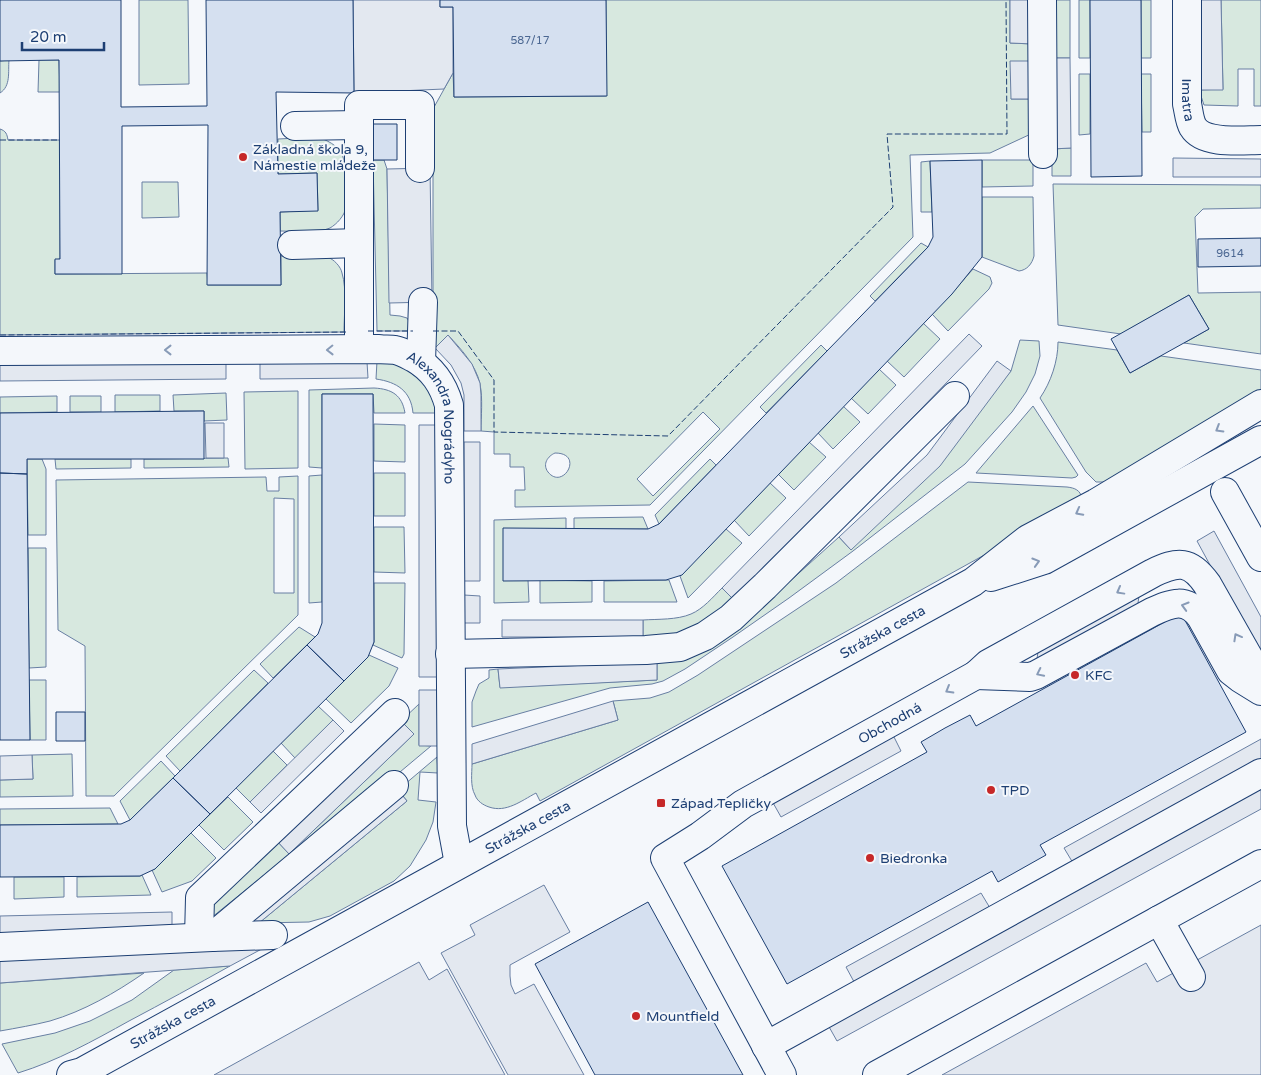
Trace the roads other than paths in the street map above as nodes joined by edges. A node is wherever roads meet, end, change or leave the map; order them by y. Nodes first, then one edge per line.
1 (1042, 0) edge
2 (1187, 0) edge
3 (359, 125) junction
4 (295, 126) dead end
5 (1261, 140) edge
6 (1043, 154) dead end
7 (420, 168) dead end
8 (359, 243) junction
9 (292, 245) dead end
10 (423, 302) dead end
11 (369, 349) junction
12 (0, 350) edge
13 (421, 362) junction
14 (955, 396) dead end
15 (1261, 404) edge
16 (1252, 445) edge
17 (1183, 484) junction
18 (1225, 492) junction
19 (1261, 557) edge
20 (972, 582) junction
21 (450, 654) junction
22 (976, 674) junction
23 (1261, 680) edge
24 (1261, 691) edge
25 (395, 713) dead end
26 (1261, 773) edge
27 (394, 785) dead end
28 (459, 864) junction
29 (1261, 864) edge
30 (1159, 920) junction
31 (273, 935) dead end
32 (206, 937) junction
33 (0, 947) edge
34 (1191, 977) dead end
35 (766, 1046) junction
36 (77, 1074) edge
37 (782, 1075) edge
38 (877, 1075) edge

1 - 6 street
2 - 5 street, Imatra
3 - 4 street
3 - 7 street
3 - 8 street
8 - 9 street
8 - 11 street
10 - 13 street
11 -> 12 street, Alexandra Nográdyho
11 - 13 street, Alexandra Nográdyho
13 - 21 street, Alexandra Nográdyho
14 - 21 street
15 -> 20 street, Strážska cesta
16 - 17 street, Strážska cesta
16 - 18 street
17 - 18 street
20 -> 17 street, Strážska cesta
18 - 19 street
20 - 28 street, Strážska cesta
21 - 28 street, Alexandra Nográdyho
23 -> 22 street, Obchodná
24 -> 22 street
22 -> 35 street, Obchodná
25 - 32 street
26 - 35 street
27 - 32 street
28 - 36 street, Strážska cesta
29 - 30 street
30 - 34 street
30 - 38 street
31 - 32 street
32 - 33 street
35 - 37 street, Obchodná

